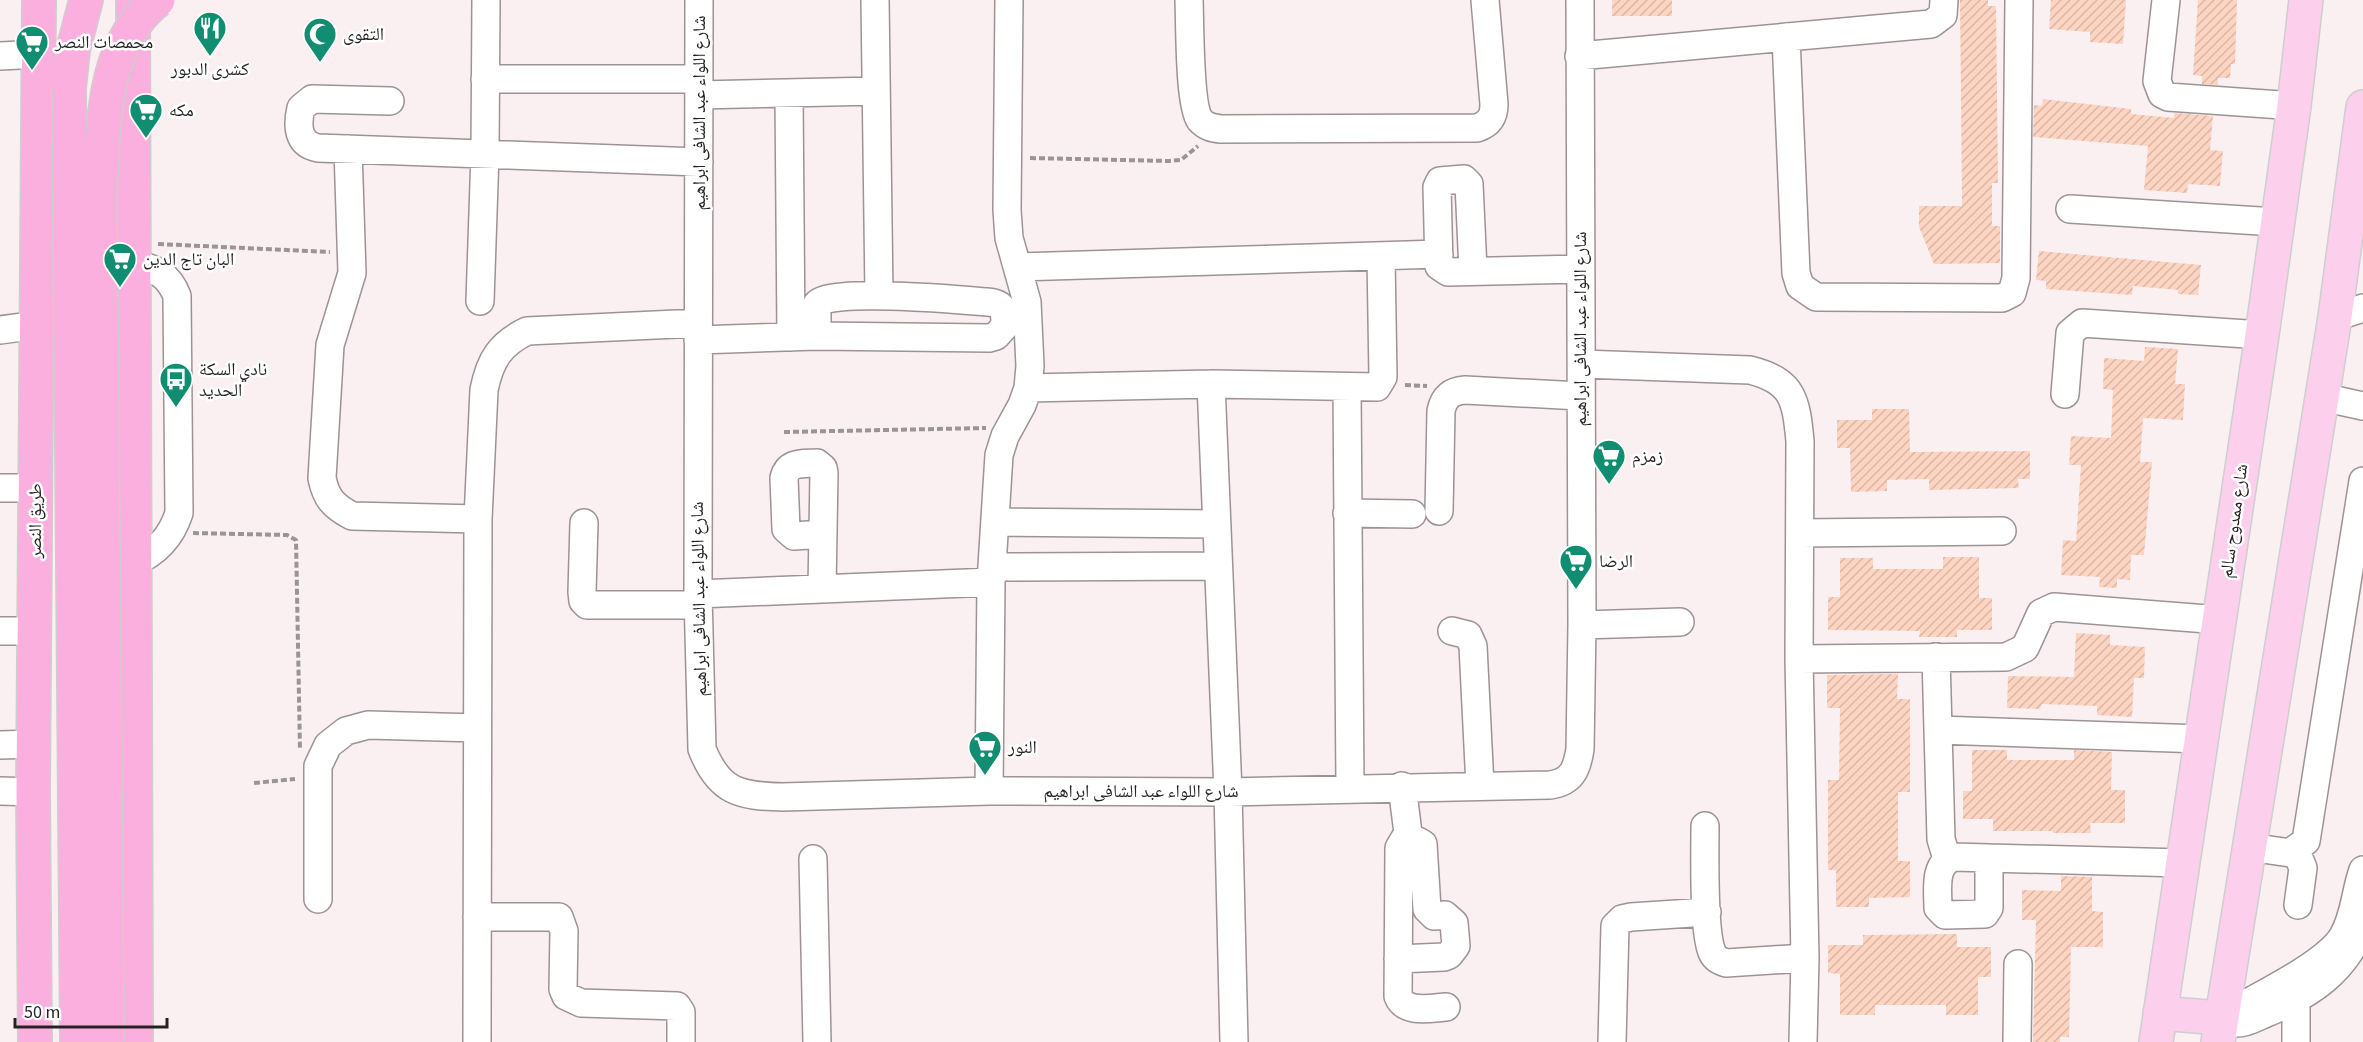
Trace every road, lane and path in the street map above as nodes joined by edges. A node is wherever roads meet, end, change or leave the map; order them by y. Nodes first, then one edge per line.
1 (39, 0) edge
2 (86, 0) edge
3 (486, 0) edge
4 (699, 0) edge
5 (875, 0) edge
6 (1009, 0) edge
7 (1189, 0) edge
8 (1485, 0) edge
9 (1580, 0) edge
10 (1944, 0) edge
11 (2019, 0) edge
12 (2166, 0) edge
13 (2306, 0) edge
14 (141, 4) edge
15 (1786, 37) junction
16 (40, 54) junction
17 (0, 56) edge
18 (1579, 56) junction
19 (486, 79) junction
20 (699, 87) junction
21 (876, 91) junction
22 (789, 95) junction
23 (390, 101) dead end
24 (2294, 106) junction
25 (2363, 107) edge
26 (1202, 122) junction
27 (348, 149) junction
28 (485, 154) junction
29 (1006, 158) junction
30 (699, 162) junction
31 (2356, 207) edge
32 (2070, 209) dead end
33 (2276, 222) junction
34 (133, 253) junction
35 (352, 253) junction
36 (1439, 254) junction
37 (1381, 258) junction
38 (1018, 267) junction
39 (1580, 269) junction
40 (1473, 270) junction
41 (879, 295) junction
42 (480, 301) dead end
43 (2349, 313) edge
44 (37, 325) junction
45 (0, 330) edge
46 (698, 332) junction
47 (2262, 335) junction
48 (817, 336) junction
49 (791, 337) junction
50 (132, 360) junction
51 (37, 364) junction
52 (1582, 364) junction
53 (1211, 384) junction
54 (1380, 384) junction
55 (1347, 387) junction
56 (1028, 388) junction
57 (1449, 394) junction
58 (2065, 394) dead end
59 (1580, 396) junction
60 (2322, 397) junction
61 (2363, 406) edge
62 (1010, 428) junction
63 (784, 432) dead end
64 (177, 433) junction
65 (132, 434) junction
66 (2363, 481) edge
67 (0, 488) edge
68 (36, 488) junction
69 (1439, 511) dead end
70 (1347, 513) junction
71 (1412, 514) dead end
72 (478, 519) junction
73 (996, 522) junction
74 (584, 523) dead end
75 (1216, 524) junction
76 (2002, 531) dead end
77 (171, 533) junction
78 (1800, 533) junction
79 (823, 534) dead end
80 (133, 564) junction
81 (1217, 566) junction
82 (992, 574) junction
83 (822, 589) junction
84 (698, 600) junction
85 (2220, 620) junction
86 (1680, 622) dead end
87 (1582, 625) junction
88 (0, 631) edge
89 (34, 631) junction
90 (1452, 631) dead end
91 (1936, 657) junction
92 (133, 658) junction
93 (1799, 659) junction
94 (34, 664) junction
95 (477, 728) junction
96 (1938, 730) junction
97 (2202, 739) junction
98 (34, 744) junction
99 (0, 745) edge
100 (300, 757) dead end
101 (300, 774) dead end
102 (254, 783) dead end
103 (1402, 786) junction
104 (1480, 786) junction
105 (1350, 788) junction
106 (0, 791) edge
107 (989, 791) junction
108 (33, 792) junction
109 (1228, 792) junction
110 (1705, 826) dead end
111 (1406, 842) junction
112 (2249, 847) junction
113 (2296, 851) junction
114 (1989, 858) junction
115 (813, 859) dead end
116 (1947, 859) junction
117 (2182, 863) junction
118 (2363, 870) edge
119 (318, 899) dead end
120 (2298, 905) dead end
121 (1707, 912) junction
122 (477, 917) junction
123 (2353, 938) edge
124 (1805, 958) junction
125 (1398, 959) junction
126 (2018, 964) dead end
127 (2296, 1000) junction
128 (1446, 1007) dead end
129 (2158, 1028) edge
130 (2219, 1030) edge
131 (35, 1042) edge
132 (77, 1042) edge
133 (107, 1042) edge
134 (136, 1042) edge
135 (477, 1042) edge
136 (681, 1042) edge
137 (817, 1042) edge
138 (1234, 1042) edge
139 (1612, 1042) edge
140 (1803, 1042) edge
141 (2017, 1042) edge
142 (2296, 1042) edge

1 - 16 highway, طريق النصر
2 - 132 highway, bridge
3 - 19 street
4 - 20 street, شارع اللواء عبد الشافى ابراهيم
5 - 21 street
6 - 29 street
7 - 26 street
8 - 26 street
9 - 18 street, شارع اللواء عبد الشافى ابراهيم
10 - 15 street
11 - 15 street
12 - 24 street
13 - 24 main road, شارع ممدوح سالم
14 - 34 highway
14 - 133 highway, bridge
15 - 18 street
16 - 17 street
16 - 44 highway, طريق النصر
18 - 39 street, شارع اللواء عبد الشافى ابراهيم
19 - 20 street
19 - 28 street
20 - 22 street
20 - 30 street, شارع اللواء عبد الشافى ابراهيم
21 - 22 street
21 - 41 street
22 - 49 street
23 - 27 street
24 - 33 main road, شارع ممدوح سالم
25 - 31 main road
26 - 29 path
27 - 28 street
27 - 35 street
28 - 30 street
28 - 42 street
29 - 38 street
30 - 46 street, شارع اللواء عبد الشافى ابراهيم
31 - 43 main road
32 - 33 street
33 - 47 main road, شارع ممدوح سالم
34 - 35 path
34 - 50 highway
34 - 64 street
35 - 72 street
36 - 37 street
36 - 40 street
36 - 40 street
37 - 38 street
37 - 54 street
38 - 56 street
39 - 40 street
39 - 52 street, شارع اللواء عبد الشافى ابراهيم
41 - 48 street
41 - 48 street
43 - 60 main road
44 - 45 street
44 - 51 highway, طريق النصر
46 - 49 street
46 - 72 street
46 - 84 street, شارع اللواء عبد الشافى ابراهيم
47 - 58 street
47 - 85 main road, شارع ممدوح سالم
48 - 49 street
50 - 51 highway
50 - 65 highway
51 - 68 highway, طريق النصر
52 - 59 street, شارع اللواء عبد الشافى ابراهيم
52 - 78 street
53 - 55 street
53 - 56 street
53 - 75 street
54 - 55 street
54 - 57 path
55 - 70 street
56 - 62 street
57 - 59 street
57 - 69 street
59 - 87 street, شارع اللواء عبد الشافى ابراهيم
60 - 61 street
60 - 112 main road
62 - 63 path
62 - 73 street
64 - 65 street
64 - 77 street
65 - 80 highway
66 - 113 street
67 - 68 street
68 - 89 highway, طريق النصر
70 - 71 street
70 - 105 street
72 - 95 street
73 - 75 street
73 - 82 street
74 - 84 street
75 - 81 street
76 - 78 street
77 - 80 street
77 - 100 path
78 - 93 street
79 - 83 street
80 - 92 highway
81 - 82 street
81 - 109 street
82 - 83 street
82 - 107 street
83 - 84 street
84 - 107 street, شارع اللواء عبد الشافى ابراهيم
85 - 91 street
85 - 97 main road, شارع ممدوح سالم
86 - 87 street
87 - 104 street, شارع اللواء عبد الشافى ابراهيم
88 - 89 street
89 - 94 highway, طريق النصر
90 - 104 street
91 - 93 street
91 - 96 street
92 - 94 highway
92 - 134 highway
93 - 124 street
94 - 98 highway, طريق النصر
95 - 119 street
95 - 122 street
96 - 97 street
96 - 116 street
97 - 117 main road, شارع ممدوح سالم
98 - 99 street
98 - 108 highway, طريق النصر
101 - 102 path
103 - 104 street, شارع اللواء عبد الشافى ابراهيم
103 - 105 street, شارع اللواء عبد الشافى ابراهيم
103 - 111 street
105 - 109 street, شارع اللواء عبد الشافى ابراهيم
106 - 108 street
107 - 109 street, شارع اللواء عبد الشافى ابراهيم
108 - 131 highway, طريق النصر
109 - 138 street
110 - 121 street
111 - 125 street
111 - 125 street
112 - 113 street
112 - 130 main road
113 - 120 street
114 - 116 street
114 - 116 street
114 - 117 street
115 - 137 street
117 - 129 main road, شارع ممدوح سالم
118 - 123 street
121 - 124 street
121 - 139 street
122 - 135 street
122 - 136 street
123 - 127 street
123 - 130 street
124 - 140 street
125 - 128 street
126 - 141 street
127 - 130 street
127 - 142 street
129 - 130 main road

